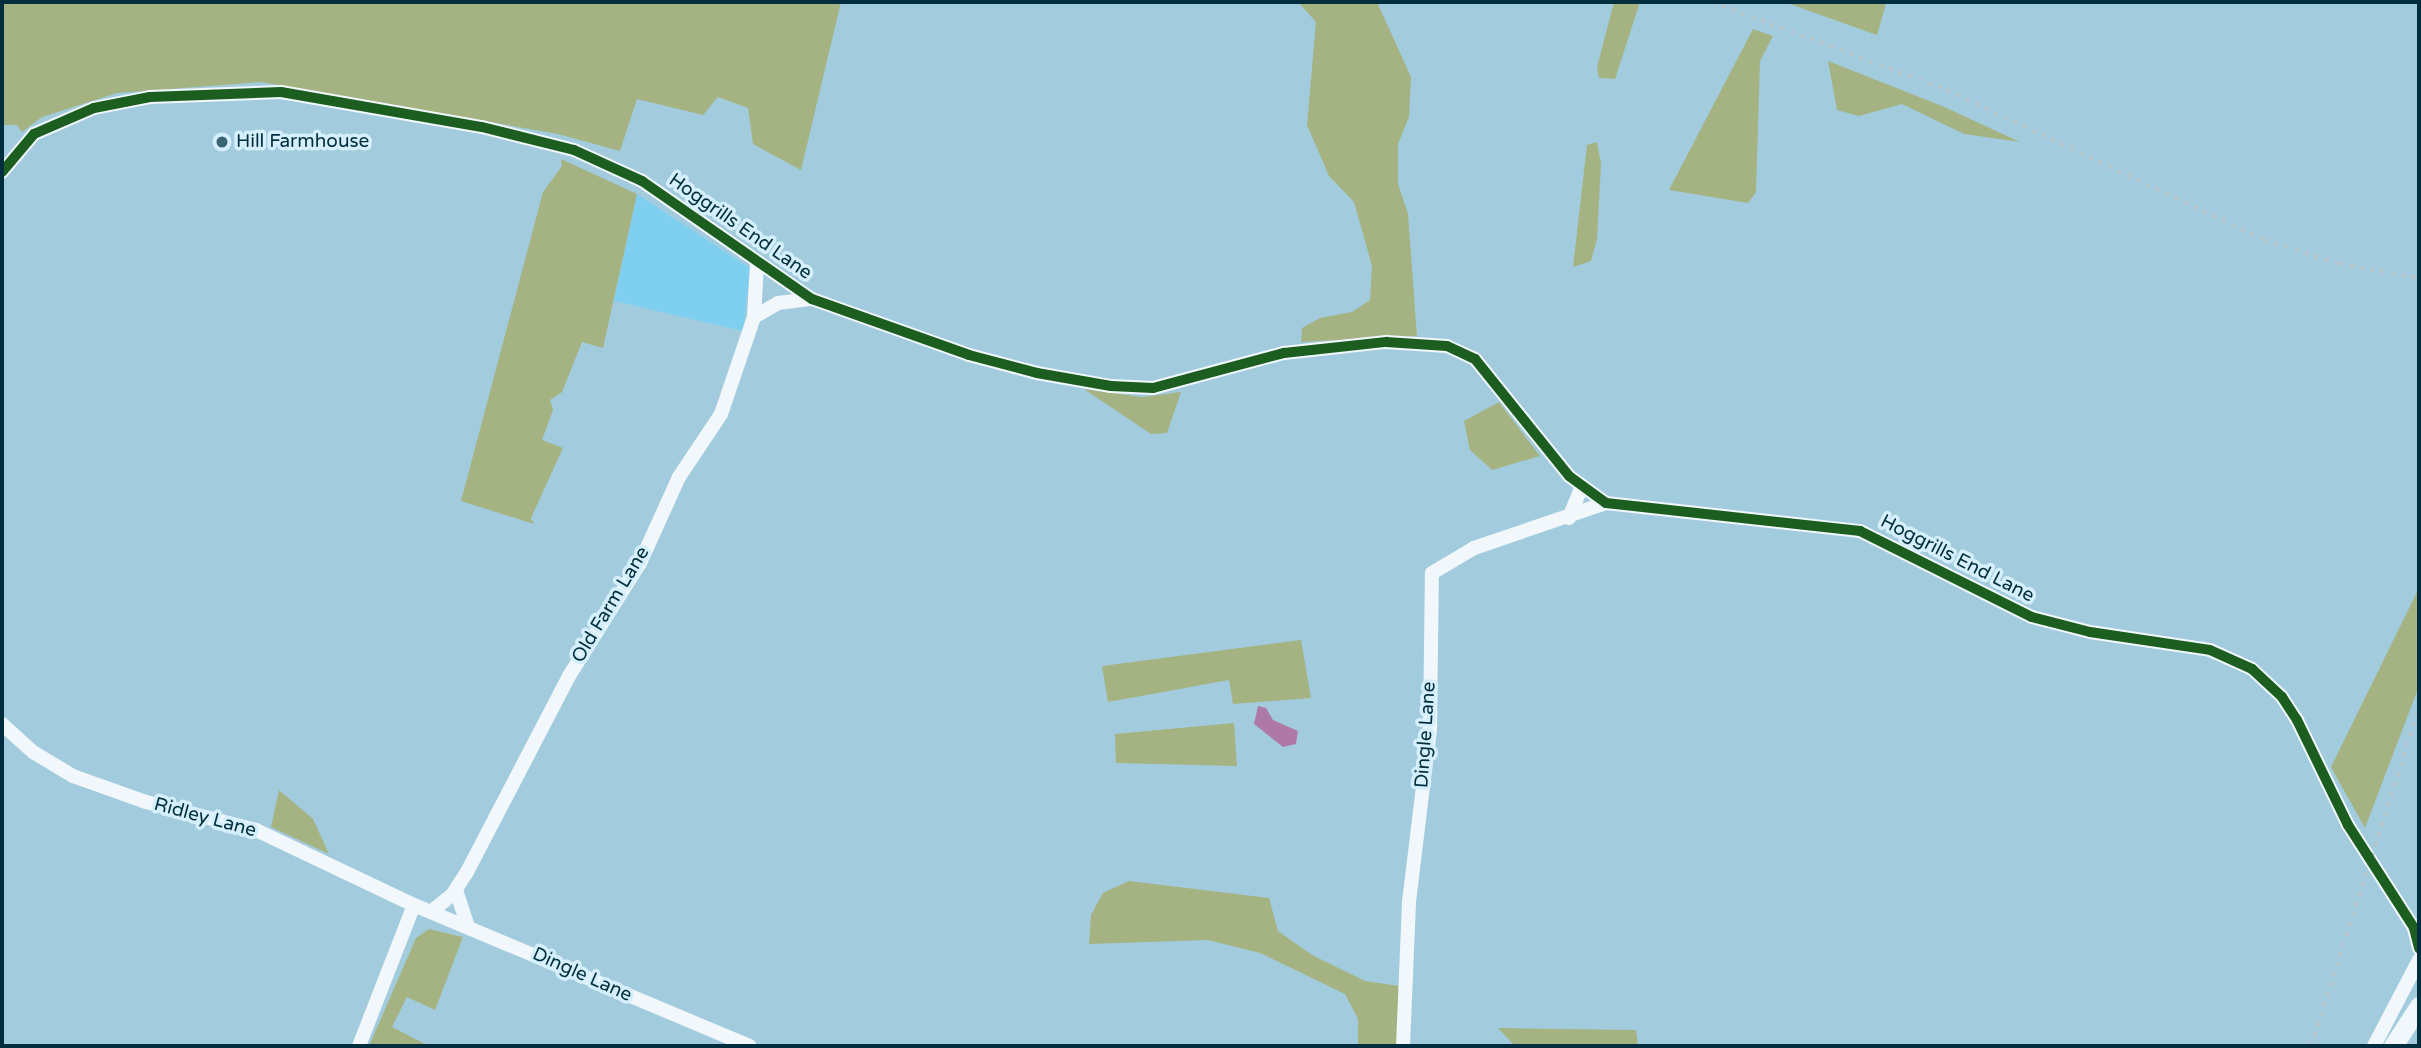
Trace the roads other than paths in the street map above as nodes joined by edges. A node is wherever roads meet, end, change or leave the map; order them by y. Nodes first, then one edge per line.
1 (2, 172) edge
2 (757, 263) junction
3 (812, 299) junction
4 (754, 317) junction
5 (1581, 488) junction
6 (1606, 503) junction
7 (1569, 517) junction
8 (2, 724) edge
9 (456, 890) junction
10 (414, 905) junction
11 (432, 911) junction
12 (467, 924) junction
13 (2419, 940) edge
14 (2419, 948) edge
15 (2419, 960) edge
16 (2419, 1006) edge
17 (359, 1046) edge
18 (750, 1046) edge
19 (1403, 1046) edge
20 (2374, 1046) edge
21 (2393, 1046) edge

1 - 2 street, Hoggrills End Lane
2 - 3 street, Hoggrills End Lane
2 - 4 street, Old Farm Lane
3 - 4 street
3 - 5 street, Hoggrills End Lane
4 - 9 street, Old Farm Lane
5 - 6 street, Hoggrills End Lane
5 - 7 street
6 - 7 street, Dingle Lane
6 - 13 street, Hoggrills End Lane
7 - 19 street, Dingle Lane
8 - 10 street, Ridley Lane
9 - 11 street, Old Farm Lane
9 - 12 street
10 - 11 street, Dingle Lane
10 - 17 street
11 - 12 street, Dingle Lane
12 - 18 street, Dingle Lane
13 - 14 street, Hoggrills End Lane
15 - 20 street
16 - 21 street

